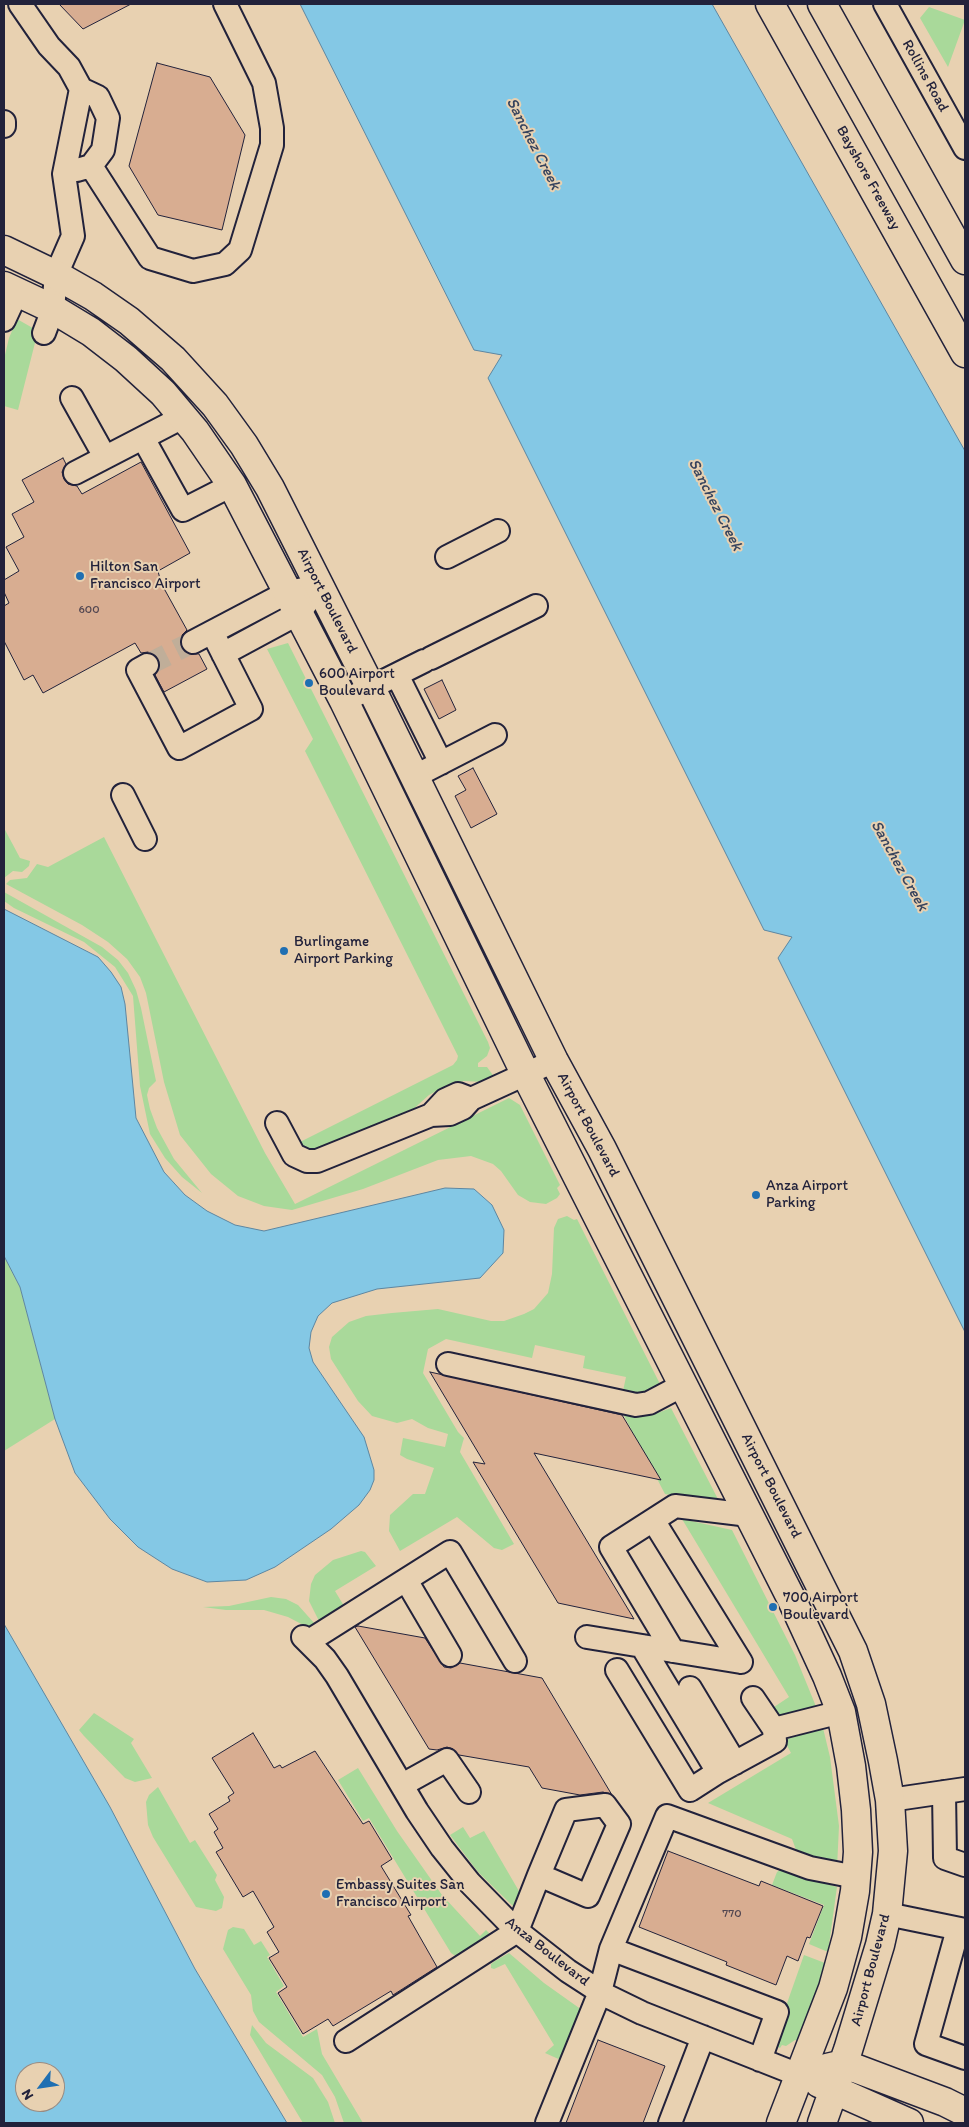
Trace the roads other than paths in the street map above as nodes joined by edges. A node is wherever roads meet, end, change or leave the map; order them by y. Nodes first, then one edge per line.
1 (20, 4) edge
2 (226, 4) edge
3 (770, 4) edge
4 (822, 4) edge
5 (885, 4) edge
6 (81, 89) junction
7 (965, 148) edge
8 (91, 166) junction
9 (64, 174) junction
10 (4, 250) edge
11 (965, 260) edge
12 (56, 275) junction
13 (11, 289) edge
14 (4, 320) edge
15 (48, 321) junction
16 (965, 353) edge
17 (72, 398) dead end
18 (183, 416) junction
19 (143, 438) junction
20 (105, 457) junction
21 (75, 473) dead end
22 (232, 485) junction
23 (498, 531) dead end
24 (447, 557) dead end
25 (319, 586) junction
26 (293, 603) junction
27 (536, 606) dead end
28 (223, 654) junction
29 (147, 665) dead end
30 (397, 674) junction
31 (371, 688) junction
32 (344, 701) junction
33 (495, 735) dead end
34 (441, 763) junction
35 (415, 777) junction
36 (388, 791) junction
37 (123, 796) dead end
38 (145, 839) dead end
39 (477, 901) junction
40 (448, 914) junction
41 (554, 1061) junction
42 (526, 1075) junction
43 (277, 1123) dead end
44 (602, 1149) junction
45 (571, 1163) junction
46 (448, 1364) dead end
47 (714, 1372) junction
48 (683, 1385) junction
49 (749, 1515) junction
50 (654, 1520) junction
51 (406, 1580) junction
52 (587, 1637) dead end
53 (642, 1646) junction
54 (673, 1651) junction
55 (450, 1655) dead end
56 (515, 1661) dead end
57 (617, 1670) dead end
58 (690, 1688) dead end
59 (753, 1698) dead end
60 (871, 1704) junction
61 (841, 1712) junction
62 (774, 1729) junction
63 (727, 1768) junction
64 (402, 1785) junction
65 (690, 1790) junction
66 (955, 1791) edge
67 (468, 1792) dead end
68 (890, 1800) junction
69 (688, 1823) junction
70 (965, 1866) edge
71 (539, 1875) dead end
72 (856, 1877) junction
73 (887, 1914) junction
74 (962, 1930) edge
75 (517, 1931) junction
76 (611, 1949) junction
77 (600, 1992) junction
78 (703, 2037) junction
79 (346, 2041) dead end
80 (965, 2058) edge
81 (760, 2060) junction
82 (844, 2064) junction
83 (799, 2075) junction
84 (835, 2090) junction
85 (965, 2112) edge
86 (547, 2123) edge
87 (670, 2123) edge
88 (781, 2123) edge
89 (822, 2123) edge
90 (909, 2123) edge

1 - 6 street
2 - 8 street
3 - 16 main road, Bayshore Freeway
4 - 11 main road
5 - 7 street, Rollins Road
6 - 8 street
6 - 9 street
8 - 9 street
9 - 12 street
10 - 12 main road, Airport Boulevard
12 - 15 street
12 - 25 main road, Airport Boulevard
13 - 14 street
13 - 15 main road, Airport Boulevard
15 - 18 main road, Airport Boulevard
17 - 20 street
18 - 19 street
18 - 22 main road, Airport Boulevard
19 - 20 street
19 - 22 street
20 - 21 street
22 - 26 main road, Airport Boulevard
23 - 24 street
25 - 26 street
25 - 31 main road, Airport Boulevard
26 - 28 street
26 - 28 street
26 - 32 main road, Airport Boulevard
27 - 30 street
28 - 29 street
30 - 31 street
30 - 34 street
31 - 32 street
31 - 35 main road, Airport Boulevard
32 - 36 main road, Airport Boulevard
33 - 34 street
34 - 35 street
35 - 36 main road
35 - 39 main road, Airport Boulevard
36 - 40 main road, Airport Boulevard
37 - 38 street
39 - 40 main road
39 - 41 main road, Airport Boulevard
40 - 42 main road, Airport Boulevard
41 - 42 street
41 - 44 main road, Airport Boulevard
42 - 43 street
42 - 45 main road, Airport Boulevard
44 - 45 main road
44 - 47 main road, Airport Boulevard
45 - 48 main road, Airport Boulevard
46 - 48 street
47 - 48 main road
47 - 60 main road, Airport Boulevard
48 - 49 main road, Airport Boulevard
49 - 50 street
49 - 61 main road, Airport Boulevard
50 - 54 street
50 - 54 street
51 - 55 street
51 - 56 street
51 - 64 street, Anza Boulevard
52 - 53 street
53 - 54 street
53 - 63 street
57 - 65 street
58 - 63 street
59 - 62 street
60 - 61 main road
60 - 68 main road, Airport Boulevard
61 - 62 street
61 - 72 main road, Airport Boulevard
62 - 63 street
63 - 65 street
64 - 67 street
64 - 75 street, Anza Boulevard
65 - 69 street
66 - 68 street
66 - 70 street
68 - 73 main road, Airport Boulevard
69 - 72 street
69 - 76 street
71 - 75 street
72 - 83 main road, Airport Boulevard
73 - 74 street
73 - 82 main road, Airport Boulevard
74 - 80 street
75 - 77 street, Anza Boulevard
75 - 79 street
76 - 77 street
76 - 81 street
77 - 78 street, Anza Boulevard
77 - 86 street
78 - 81 street, Anza Boulevard
78 - 87 street
81 - 83 street, Anza Boulevard
82 - 83 main road
82 - 84 main road, Airport Boulevard
82 - 85 main road
83 - 84 main road, Anza Boulevard
83 - 88 main road, Airport Boulevard
84 - 89 main road, Airport Boulevard
84 - 90 main road, Anza Boulevard

